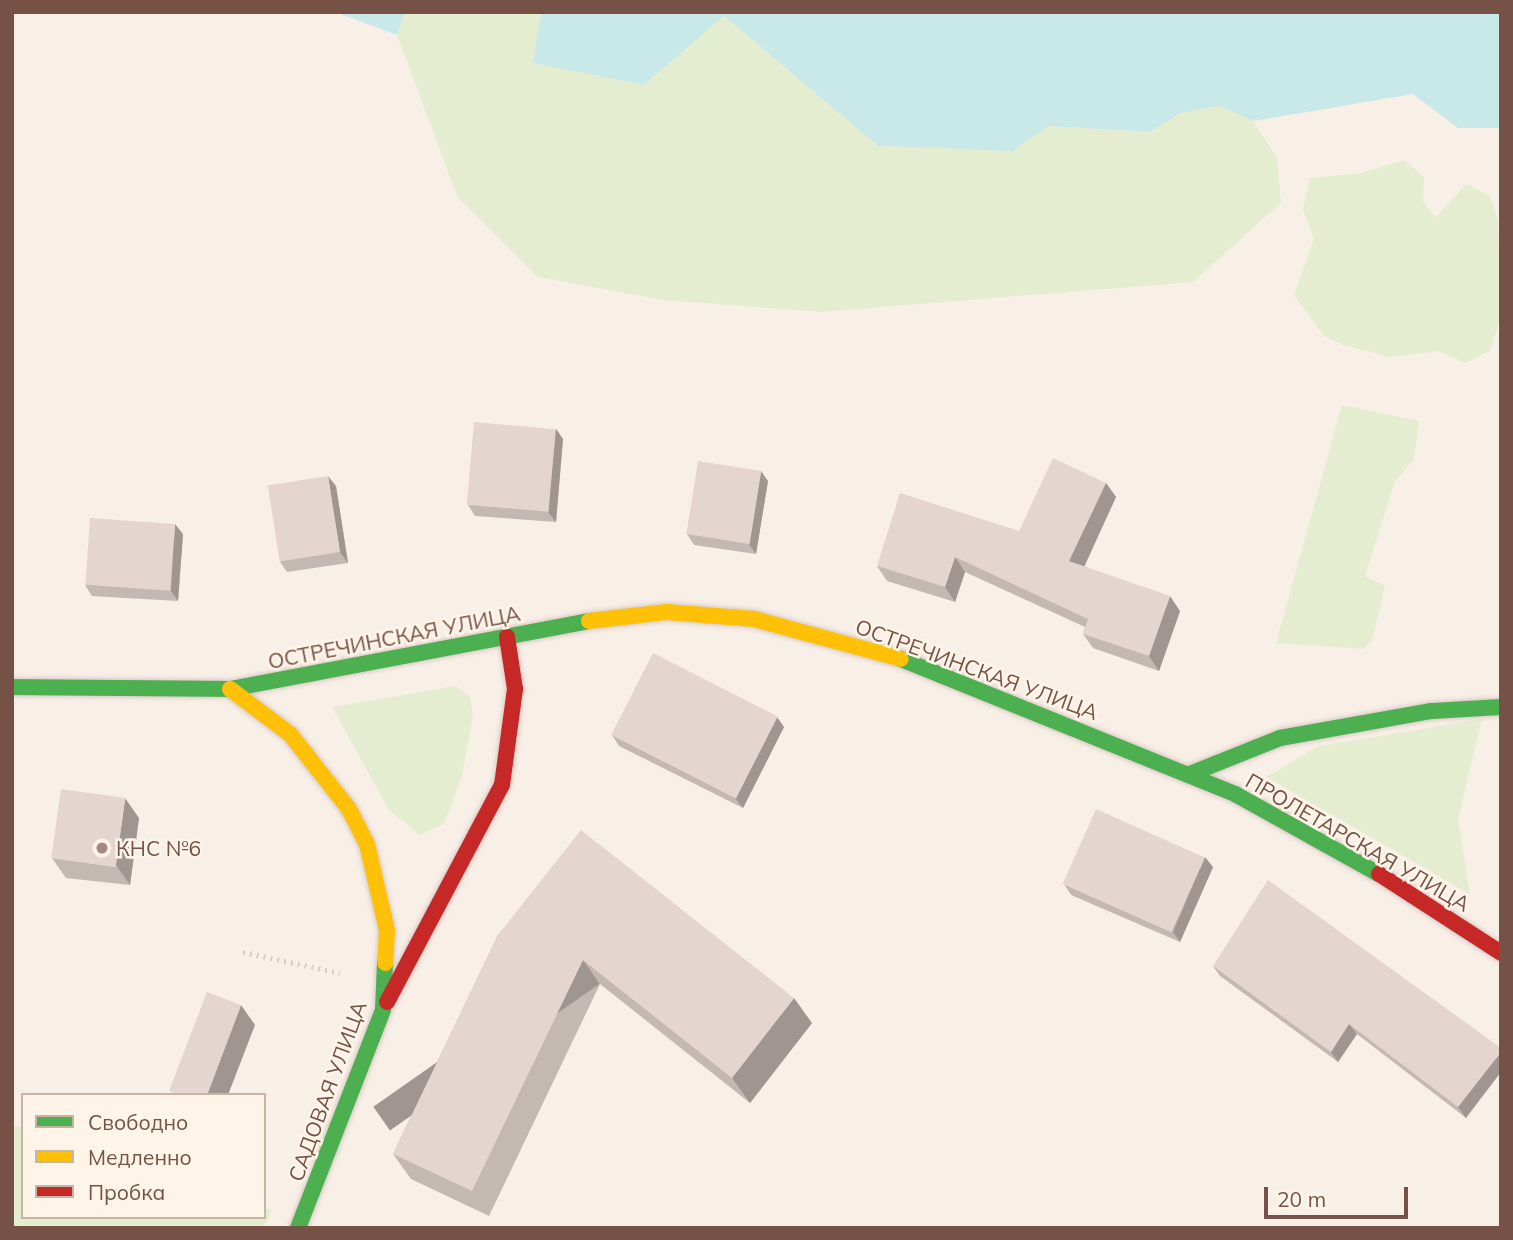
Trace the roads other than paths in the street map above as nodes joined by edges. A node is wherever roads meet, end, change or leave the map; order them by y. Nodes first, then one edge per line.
1 (507, 637) junction
2 (12, 687) edge
3 (230, 689) junction
4 (1501, 707) edge
5 (1189, 774) junction
6 (1501, 953) edge
7 (383, 1010) junction
8 (298, 1228) edge

1 - 3 street, ОСТРЕЧИНСКАЯ УЛИЦА
1 - 5 street, ОСТРЕЧИНСКАЯ УЛИЦА
1 - 7 street
2 - 3 street, ОСТРЕЧИНСКАЯ УЛИЦА
3 - 7 street, САДОВАЯ УЛИЦА
4 - 5 street
5 - 6 street, ПРОЛЕТАРСКАЯ УЛИЦА
7 - 8 street, САДОВАЯ УЛИЦА

